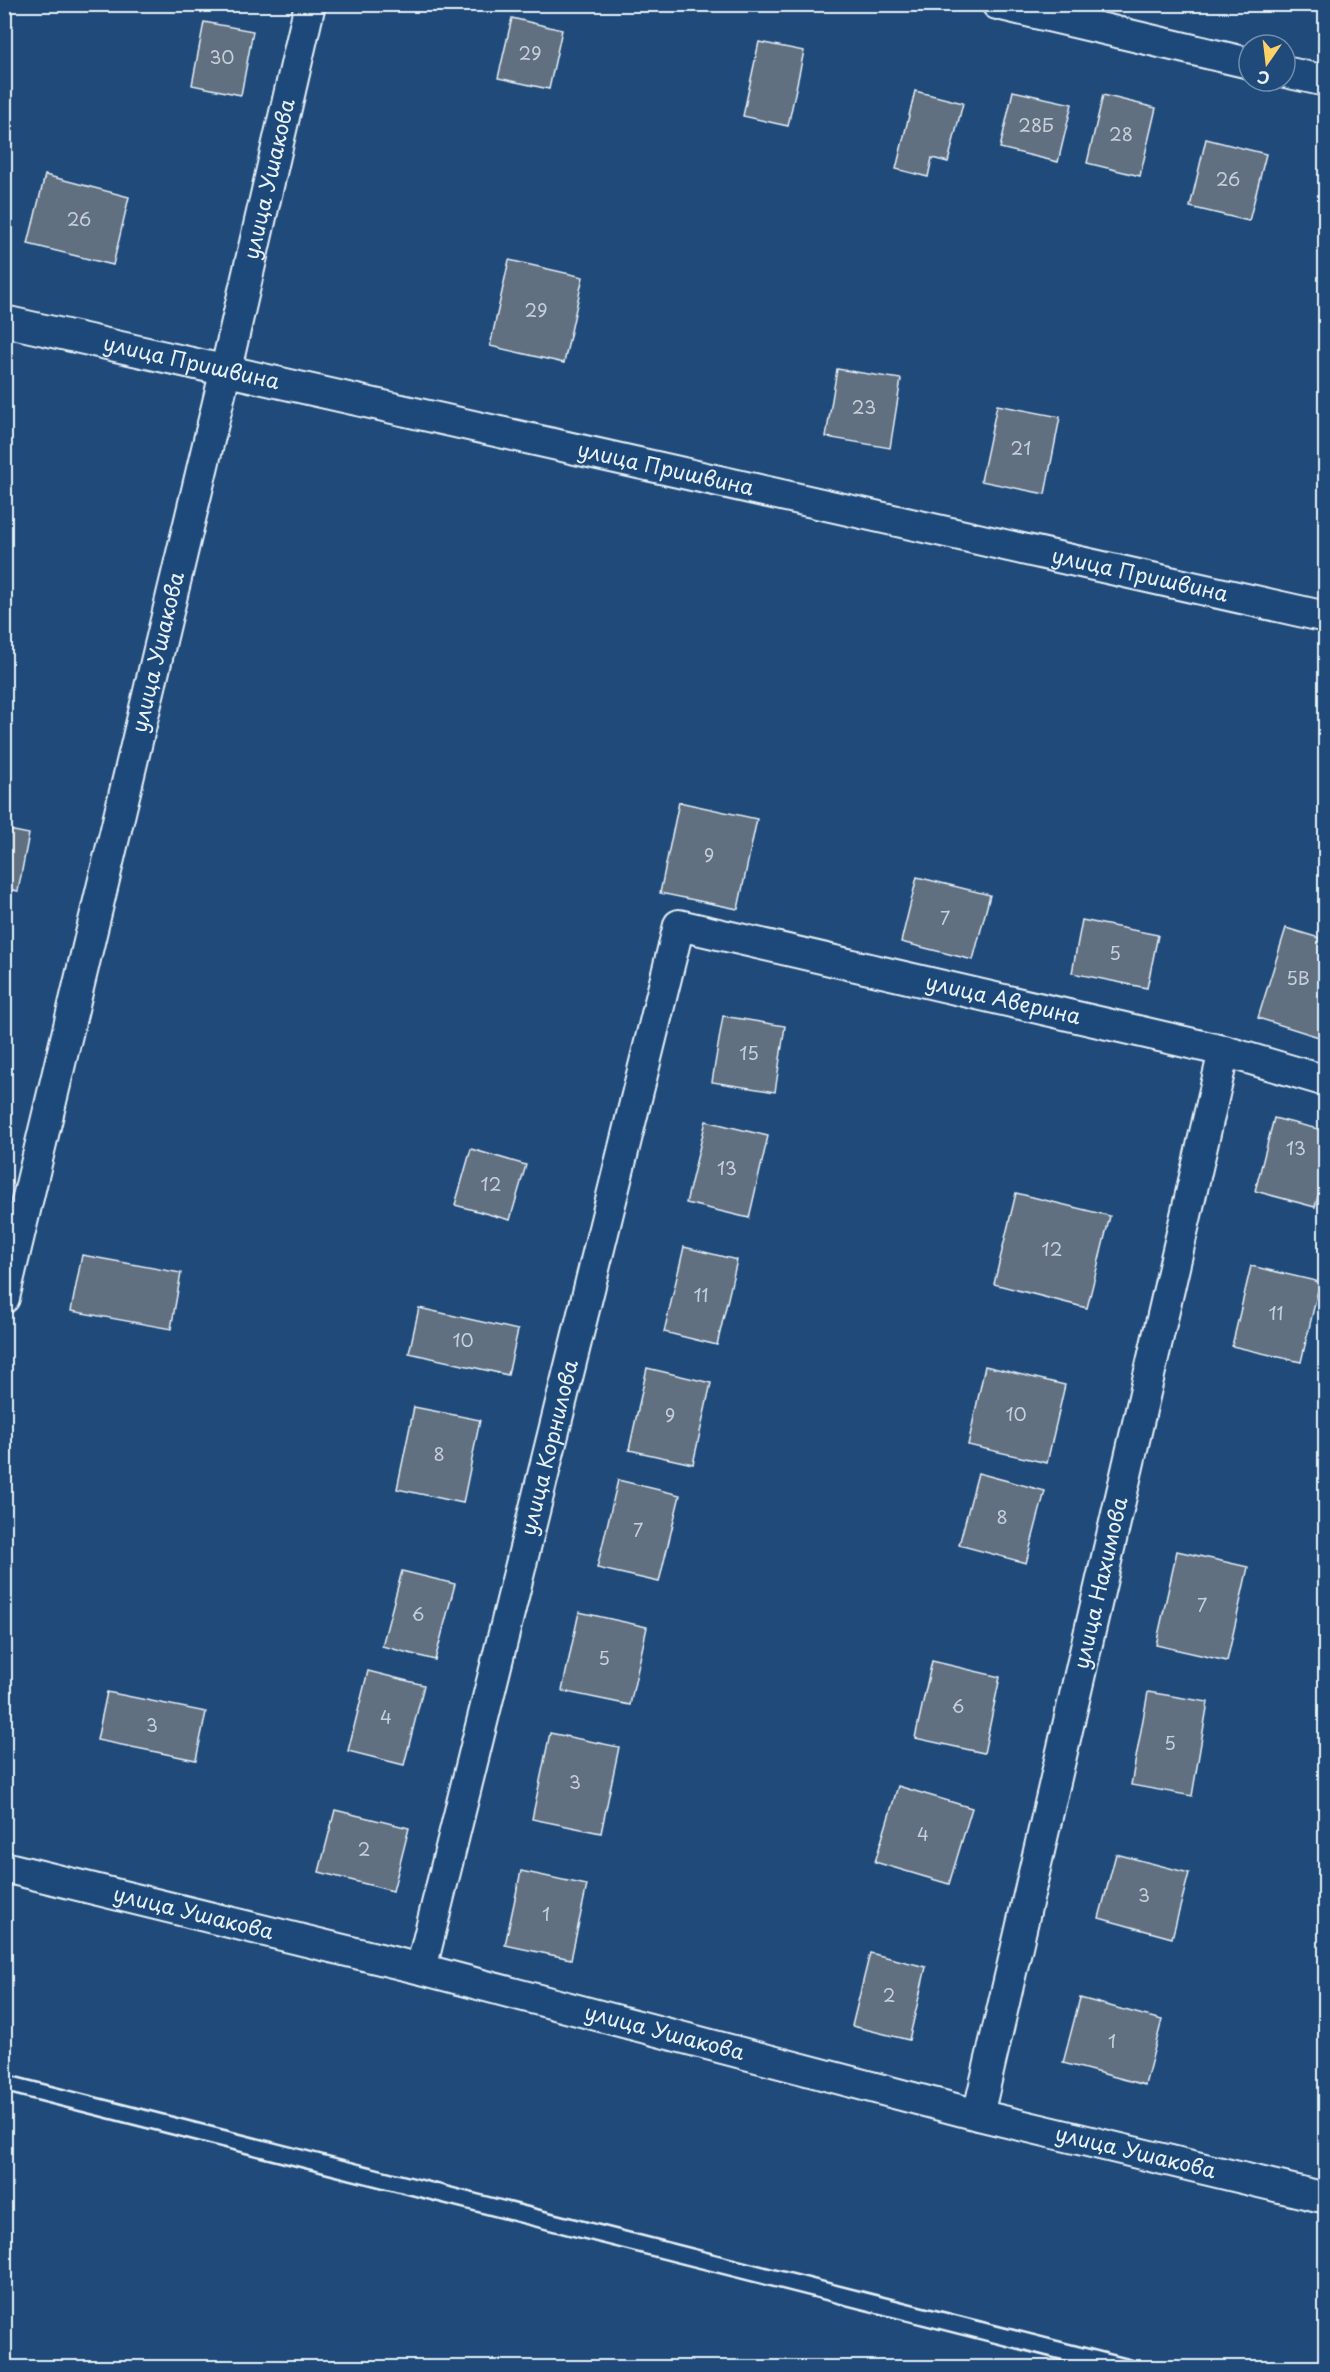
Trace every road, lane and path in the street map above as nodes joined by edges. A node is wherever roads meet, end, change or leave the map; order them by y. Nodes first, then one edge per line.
1 (310, 4) edge
2 (997, 4) edge
3 (1237, 60) edge
4 (1297, 75) edge
5 (1326, 81) edge
6 (4, 321) edge
7 (226, 369) junction
8 (1326, 617) edge
9 (679, 925) joint
10 (1224, 1051) junction
11 (1326, 1081) edge
12 (4, 1298) edge
13 (4, 1867) edge
14 (421, 1969) junction
15 (4, 2084) edge
16 (978, 2115) junction
17 (1326, 2198) edge
18 (1129, 2367) edge

1 - 7 street, улица Ушакова
2 - 3 street
4 - 5 street
6 - 7 street, улица Пришвина
7 - 8 street, улица Пришвина
7 - 12 street, улица Ушакова
9 - 10 street, улица Аверина
9 - 14 street, улица Корнилова
10 - 11 street, улица Аверина
10 - 16 street, улица Нахимова
13 - 14 street, улица Ушакова
14 - 16 street, улица Ушакова
15 - 18 lane
16 - 17 street, улица Ушакова

